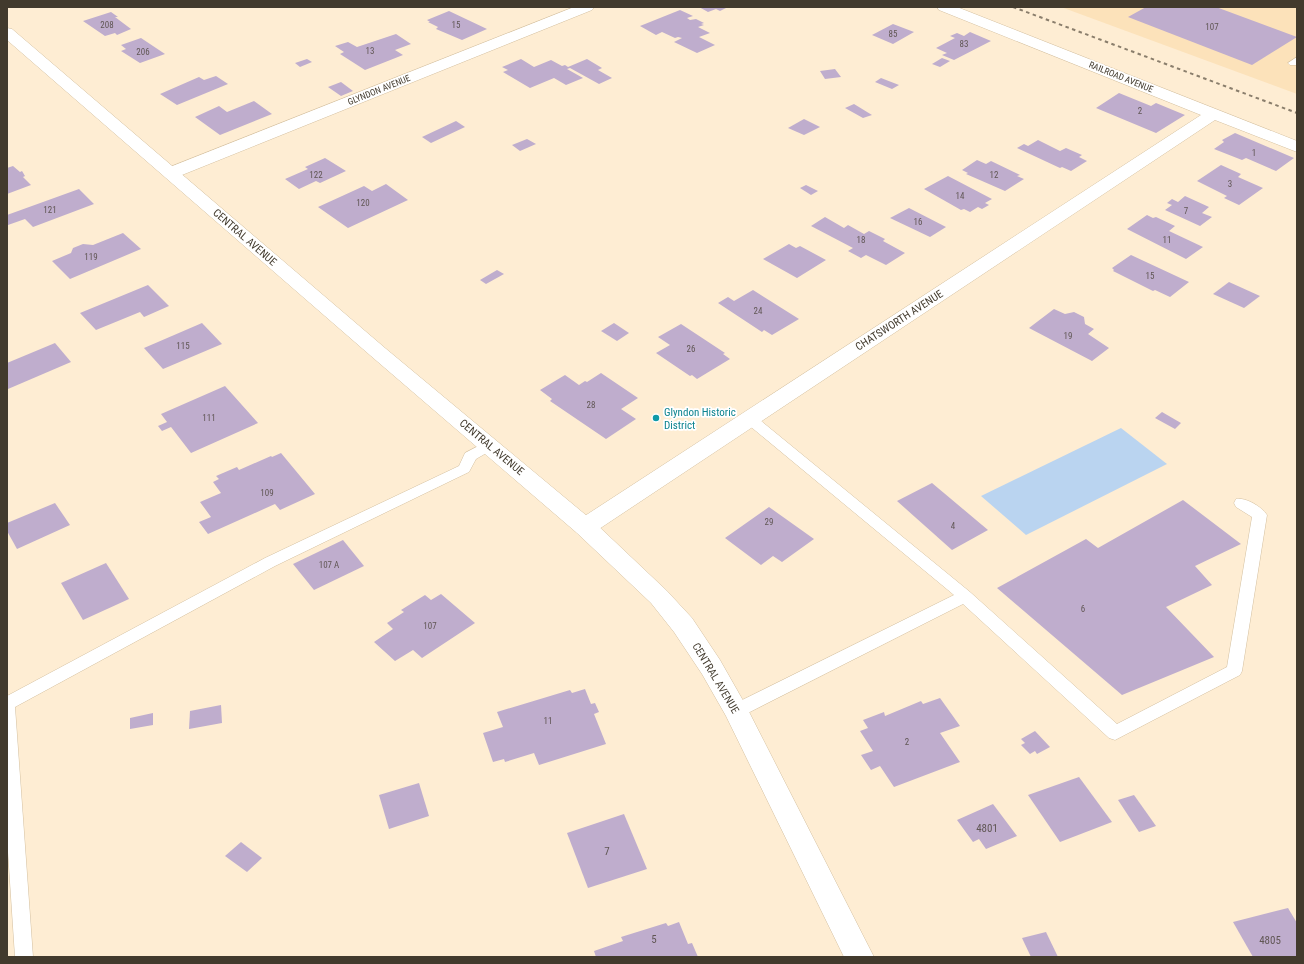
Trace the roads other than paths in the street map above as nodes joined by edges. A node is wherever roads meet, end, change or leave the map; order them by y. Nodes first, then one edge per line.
1 (587, 7) edge
2 (944, 7) edge
3 (7, 32) edge
4 (1213, 114) junction
5 (1297, 147) edge
6 (171, 173) junction
7 (750, 419) junction
8 (490, 445) junction
9 (1241, 503) dead end
10 (585, 527) junction
11 (965, 596) junction
12 (7, 705) edge
13 (736, 711) junction
14 (24, 957) edge
15 (859, 957) edge

1 - 6 street, GLYNDON AVENUE
2 - 4 street, RAILROAD AVENUE
3 - 6 street, CENTRAL AVENUE
4 - 5 street, RAILROAD AVENUE
4 - 7 street, CHATSWORTH AVENUE
6 - 8 street, CENTRAL AVENUE
7 - 10 street, CHATSWORTH AVENUE
7 - 11 lane
8 - 10 street, CENTRAL AVENUE
8 - 12 lane
9 - 11 lane
10 - 13 street, CENTRAL AVENUE
11 - 13 lane
12 - 14 lane
13 - 15 street, CENTRAL AVENUE

